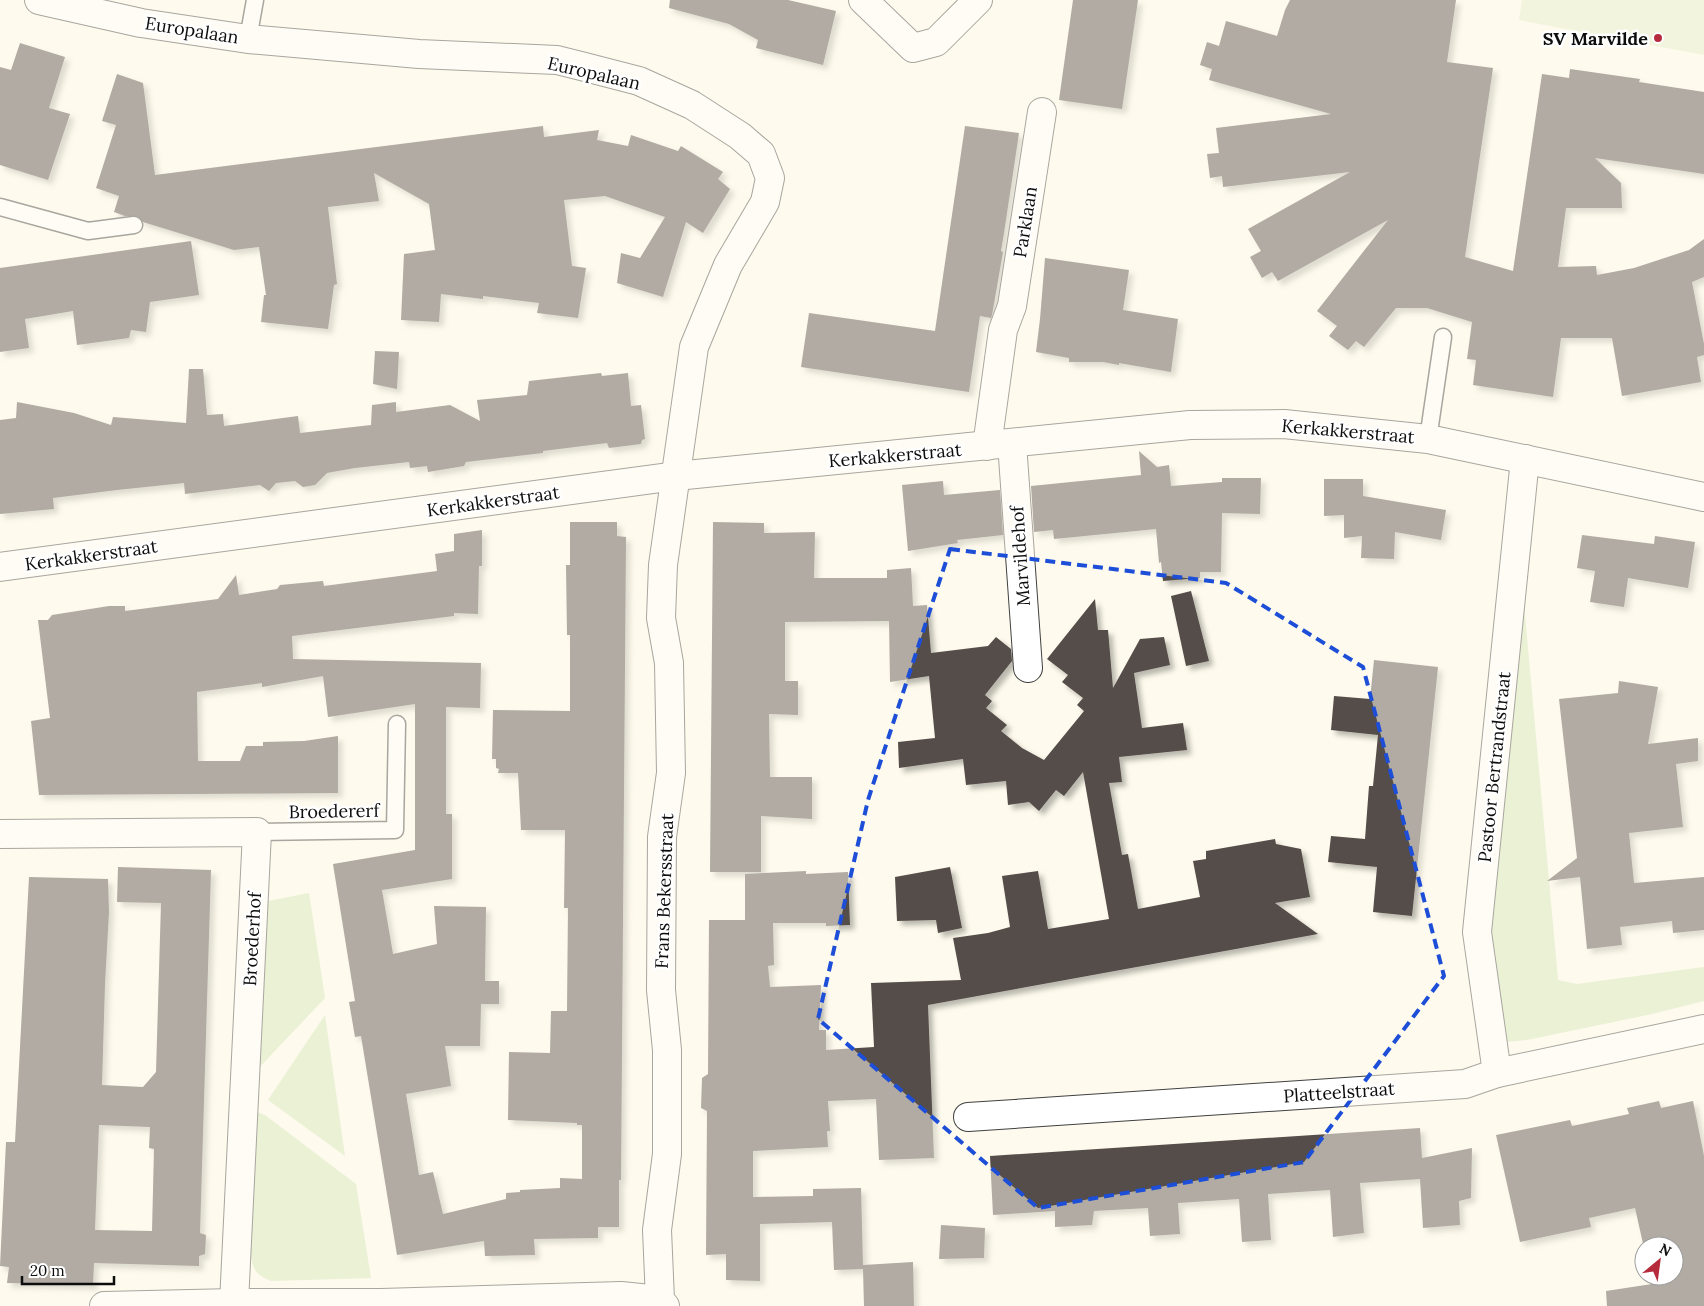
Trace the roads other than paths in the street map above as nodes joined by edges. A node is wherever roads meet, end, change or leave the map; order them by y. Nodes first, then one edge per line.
1 (39, 0) edge
2 (254, 0) edge
3 (863, 0) edge
4 (978, 0) edge
5 (248, 39) junction
6 (1042, 112) dead end
7 (0, 208) edge
8 (134, 226) dead end
9 (1003, 330) joint
10 (1443, 337) dead end
11 (1428, 438) junction
12 (1000, 445) junction
13 (1525, 459) junction
14 (676, 476) junction
15 (1704, 497) edge
16 (0, 567) edge
17 (1028, 668) dead end
18 (396, 724) dead end
19 (257, 832) junction
20 (0, 834) edge
21 (1704, 1028) edge
22 (1497, 1073) junction
23 (968, 1117) dead end
24 (234, 1303) junction
25 (663, 1303) edge
26 (300, 1304) edge
27 (104, 1306) edge

1 - 5 street, Europalaan
2 - 5 lane
3 - 4 street
5 - 14 street, Europalaan
6 - 9 street, Parklaan
7 - 8 lane
9 - 12 street, Kerkakkerstraat
10 - 11 lane
11 - 12 street, Kerkakkerstraat
11 - 13 street, Kerkakkerstraat
12 - 14 street, Kerkakkerstraat
12 - 17 street, Marvildehof
13 - 15 street, Kerkakkerstraat
13 - 22 street, Pastoor Bertrandstraat
14 - 16 street, Kerkakkerstraat
14 - 25 street, Frans Bekersstraat
18 - 19 lane, Broedererf
19 - 20 street
19 - 24 street, Broederhof
21 - 22 street, Platteelstraat
22 - 23 street, Platteelstraat
24 - 26 street
24 - 27 street
25 - 26 street

